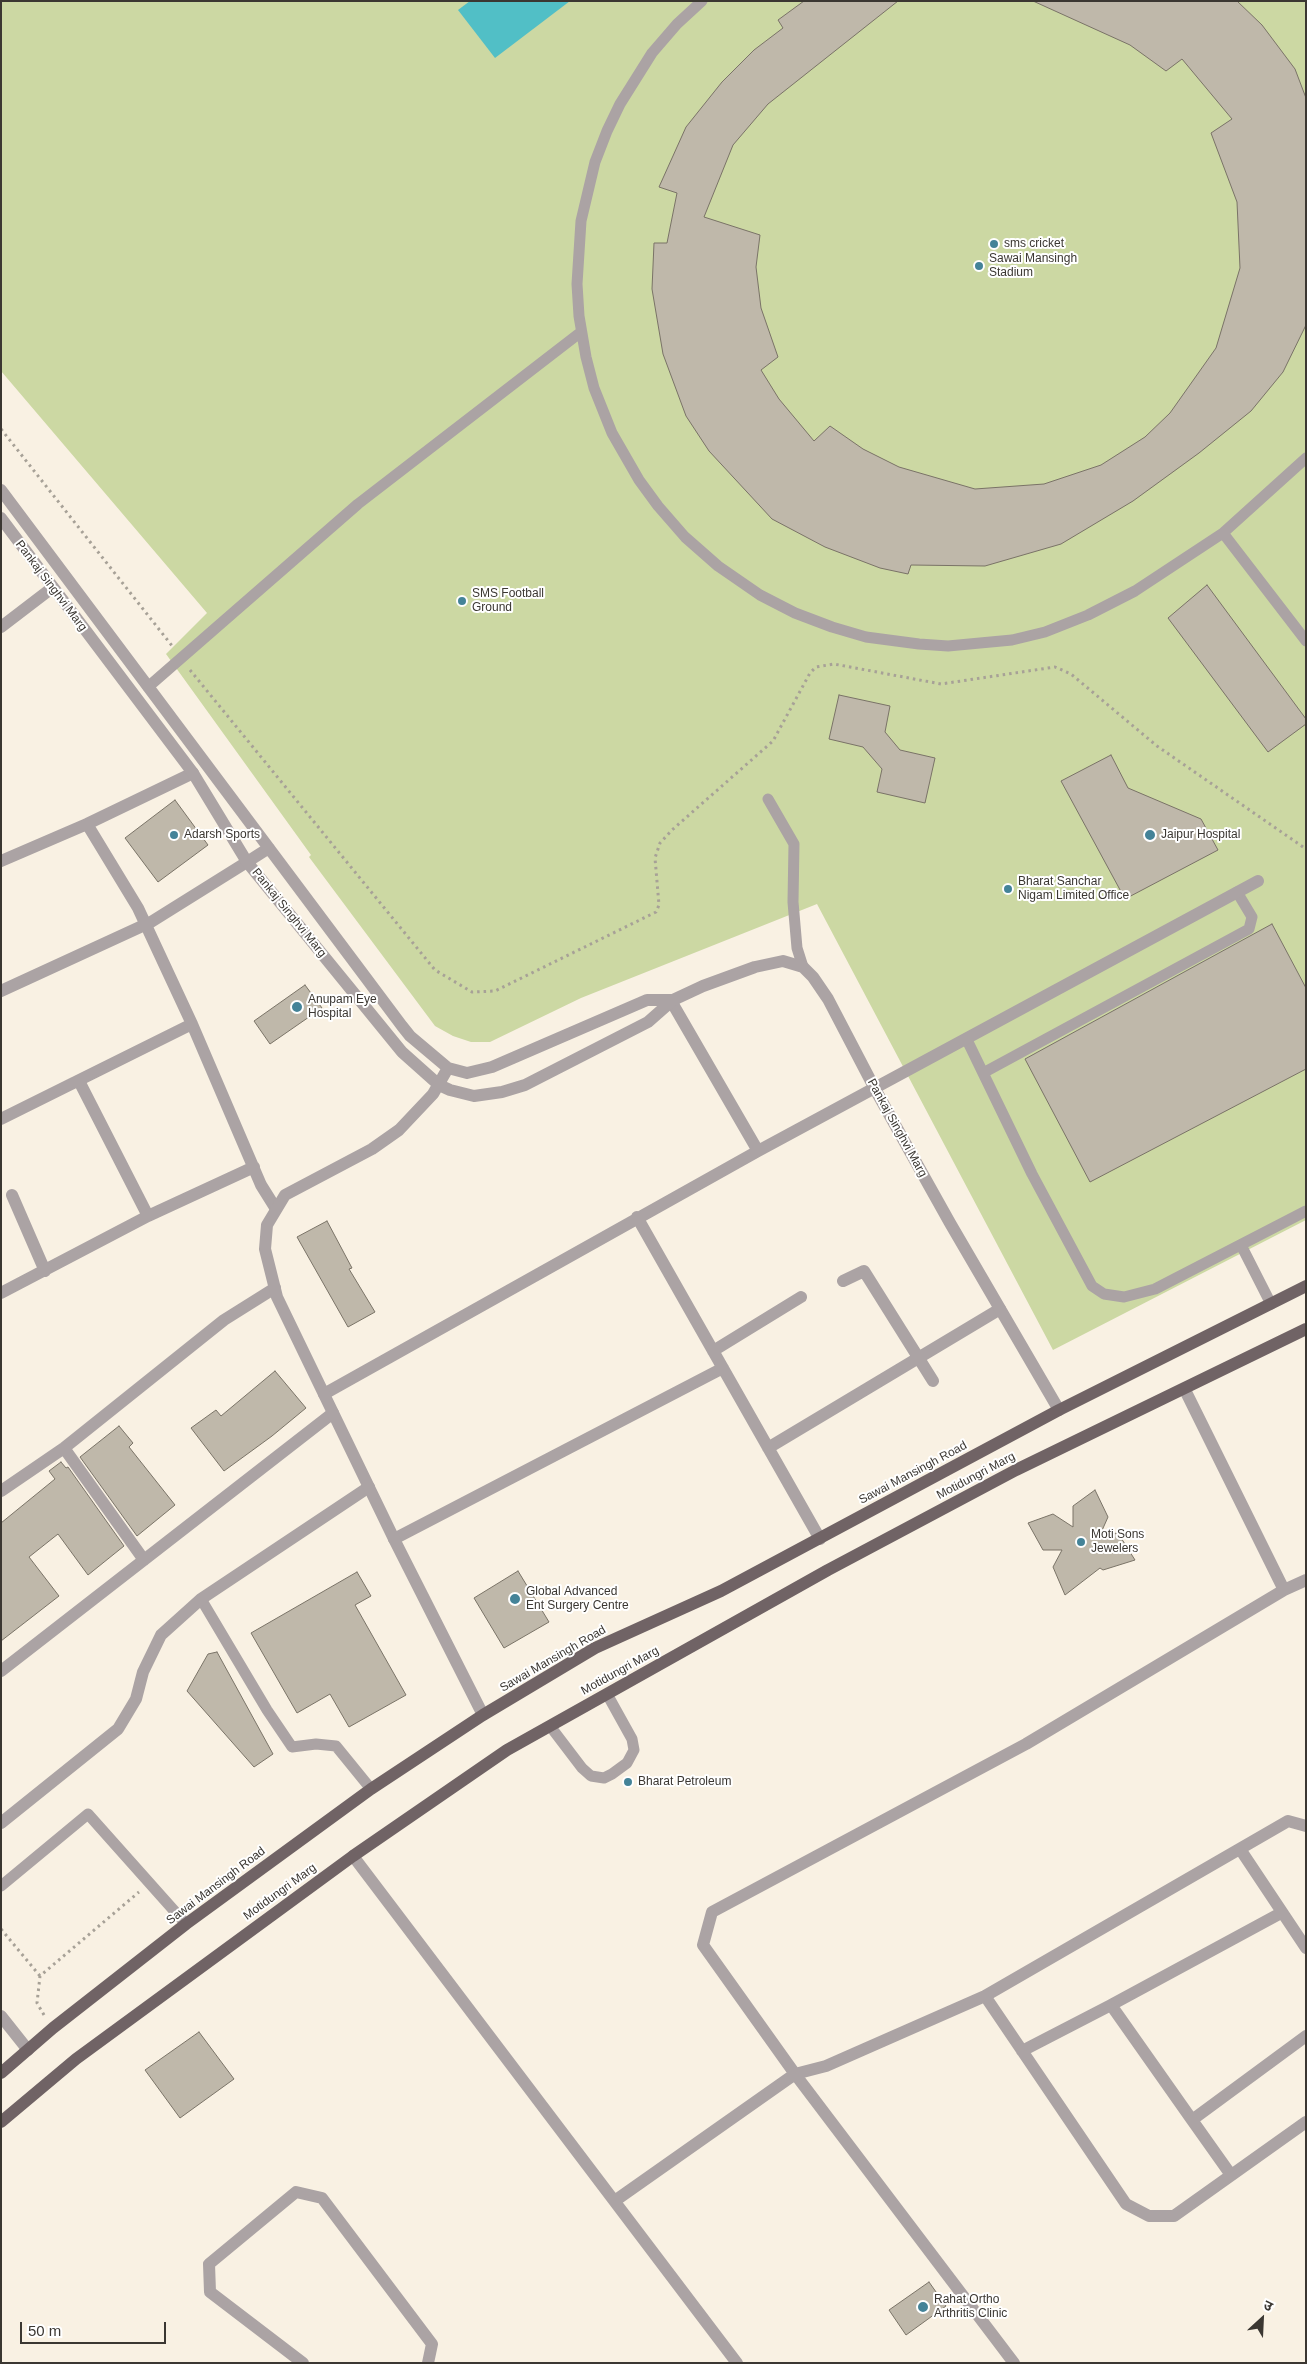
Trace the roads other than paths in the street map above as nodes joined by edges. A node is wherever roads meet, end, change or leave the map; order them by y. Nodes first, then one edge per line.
1 (702, 1) edge
2 (696, 5) edge
3 (581, 332) junction
4 (1306, 458) edge
5 (1, 490) edge
6 (1, 518) edge
7 (1223, 533) junction
8 (63, 576) junction
9 (52, 588) junction
10 (1, 627) edge
11 (1306, 641) edge
12 (148, 687) junction
13 (206, 764) junction
14 (193, 773) junction
15 (768, 799) dead end
16 (88, 824) junction
17 (269, 848) junction
18 (4, 856) edge
19 (247, 862) junction
20 (1258, 881) dead end
21 (1237, 892) junction
22 (146, 924) junction
23 (803, 967) junction
24 (1, 991) edge
25 (673, 1000) junction
26 (192, 1024) junction
27 (967, 1040) junction
28 (448, 1068) junction
29 (983, 1073) junction
30 (79, 1081) junction
31 (439, 1085) junction
32 (875, 1089) junction
33 (1, 1119) edge
34 (758, 1151) junction
35 (254, 1167) junction
36 (12, 1195) dead end
37 (276, 1209) junction
38 (1306, 1211) edge
39 (148, 1216) junction
40 (637, 1218) junction
41 (1241, 1245) junction
42 (45, 1271) junction
43 (843, 1281) dead end
44 (1306, 1286) edge
45 (275, 1288) junction
46 (1, 1293) edge
47 (801, 1297) dead end
48 (1271, 1304) junction
49 (1000, 1309) junction
50 (1306, 1329) edge
51 (713, 1351) junction
52 (918, 1358) junction
53 (723, 1368) junction
54 (933, 1381) dead end
55 (1184, 1390) junction
56 (324, 1394) junction
57 (1059, 1410) junction
58 (333, 1413) junction
59 (64, 1448) junction
60 (768, 1448) junction
61 (369, 1488) junction
62 (1, 1490) edge
63 (394, 1539) junction
64 (820, 1539) junction
65 (144, 1560) junction
66 (1306, 1580) edge
67 (1284, 1590) junction
68 (201, 1599) junction
69 (1, 1670) edge
70 (607, 1694) junction
71 (483, 1716) junction
72 (550, 1726) junction
73 (371, 1789) junction
74 (1, 1823) edge
75 (1306, 1826) edge
76 (1240, 1849) junction
77 (353, 1856) junction
78 (1, 1886) edge
79 (1281, 1913) junction
80 (186, 1924) junction
81 (1306, 1948) edge
82 (985, 1996) junction
83 (1111, 2005) junction
84 (1, 2016) edge
85 (1306, 2036) edge
86 (28, 2050) junction
87 (1022, 2051) junction
88 (1, 2073) edge
89 (795, 2074) junction
90 (1192, 2120) junction
91 (1, 2122) edge
92 (1306, 2122) edge
93 (1231, 2175) junction
94 (616, 2200) junction
95 (303, 2363) edge
96 (428, 2363) edge
97 (737, 2363) edge
98 (1014, 2363) edge

1 - 2 lane
2 - 3 lane
3 - 7 lane
3 - 12 lane
4 - 7 lane
5 - 8 street, Pankaj Singhvi Marg
6 - 9 street, Pankaj Singhvi Marg
7 - 11 lane
8 - 9 street
8 - 12 street, Pankaj Singhvi Marg
9 - 10 street
9 - 14 street, Pankaj Singhvi Marg
12 - 13 street, Pankaj Singhvi Marg
13 - 14 street
13 - 17 street, Pankaj Singhvi Marg
14 - 16 street
14 - 19 street, Pankaj Singhvi Marg
15 - 23 lane
16 - 18 street
16 - 22 street
17 - 19 street
17 - 28 street, Pankaj Singhvi Marg
19 - 22 street
19 - 31 street, Pankaj Singhvi Marg
20 - 21 street
21 - 27 street
21 - 29 lane
22 - 24 street
22 - 26 street
23 - 25 street, Pankaj Singhvi Marg
23 - 32 street, Pankaj Singhvi Marg
25 - 28 street, Pankaj Singhvi Marg
25 - 31 street, Pankaj Singhvi Marg
25 - 34 street
26 - 30 street
26 - 35 street
27 - 29 lane
27 - 32 street
28 - 31 street
29 - 41 lane
30 - 33 street
30 - 39 street
31 - 37 street
32 - 34 street
32 - 49 street, Pankaj Singhvi Marg
34 - 40 street
35 - 37 street
35 - 39 street
36 - 42 street
37 - 45 street
38 - 41 lane
39 - 42 street
40 - 51 street
40 - 56 street
41 - 48 lane
42 - 46 street
43 - 52 street
44 - 48 main road, Sawai Mansingh Road
45 - 56 street
45 - 59 street
47 - 51 street
48 - 57 main road, Sawai Mansingh Road
49 - 52 street
49 - 57 street, Pankaj Singhvi Marg
50 - 55 main road, Motidungri Marg
51 - 53 street
52 - 54 street
52 - 60 street
53 - 60 street
53 - 63 street
55 - 67 street
55 - 70 main road, Motidungri Marg
56 - 58 street
57 - 64 main road, Sawai Mansingh Road
58 - 61 street
58 - 65 street
59 - 62 street
59 - 65 street
60 - 64 street
61 - 63 street
61 - 68 street
63 - 71 street
64 - 71 main road, Sawai Mansingh Road
65 - 69 street
66 - 67 street
67 - 89 street
68 - 73 lane
68 - 74 street
70 - 72 main road, Motidungri Marg
70 - 72 lane
71 - 73 main road, Sawai Mansingh Road
72 - 77 main road, Motidungri Marg
73 - 80 main road, Sawai Mansingh Road
75 - 76 street
76 - 79 street
76 - 82 street
77 - 91 main road, Motidungri Marg
77 - 94 street
78 - 80 lane
79 - 81 street
79 - 83 street
80 - 86 main road, Sawai Mansingh Road
82 - 87 street
82 - 89 street
83 - 87 street
83 - 90 street
84 - 86 street
85 - 90 street
86 - 88 main road, Sawai Mansingh Road
87 - 93 street
89 - 94 street
89 - 98 street
90 - 93 street
92 - 93 street
94 - 97 street
95 - 96 street

